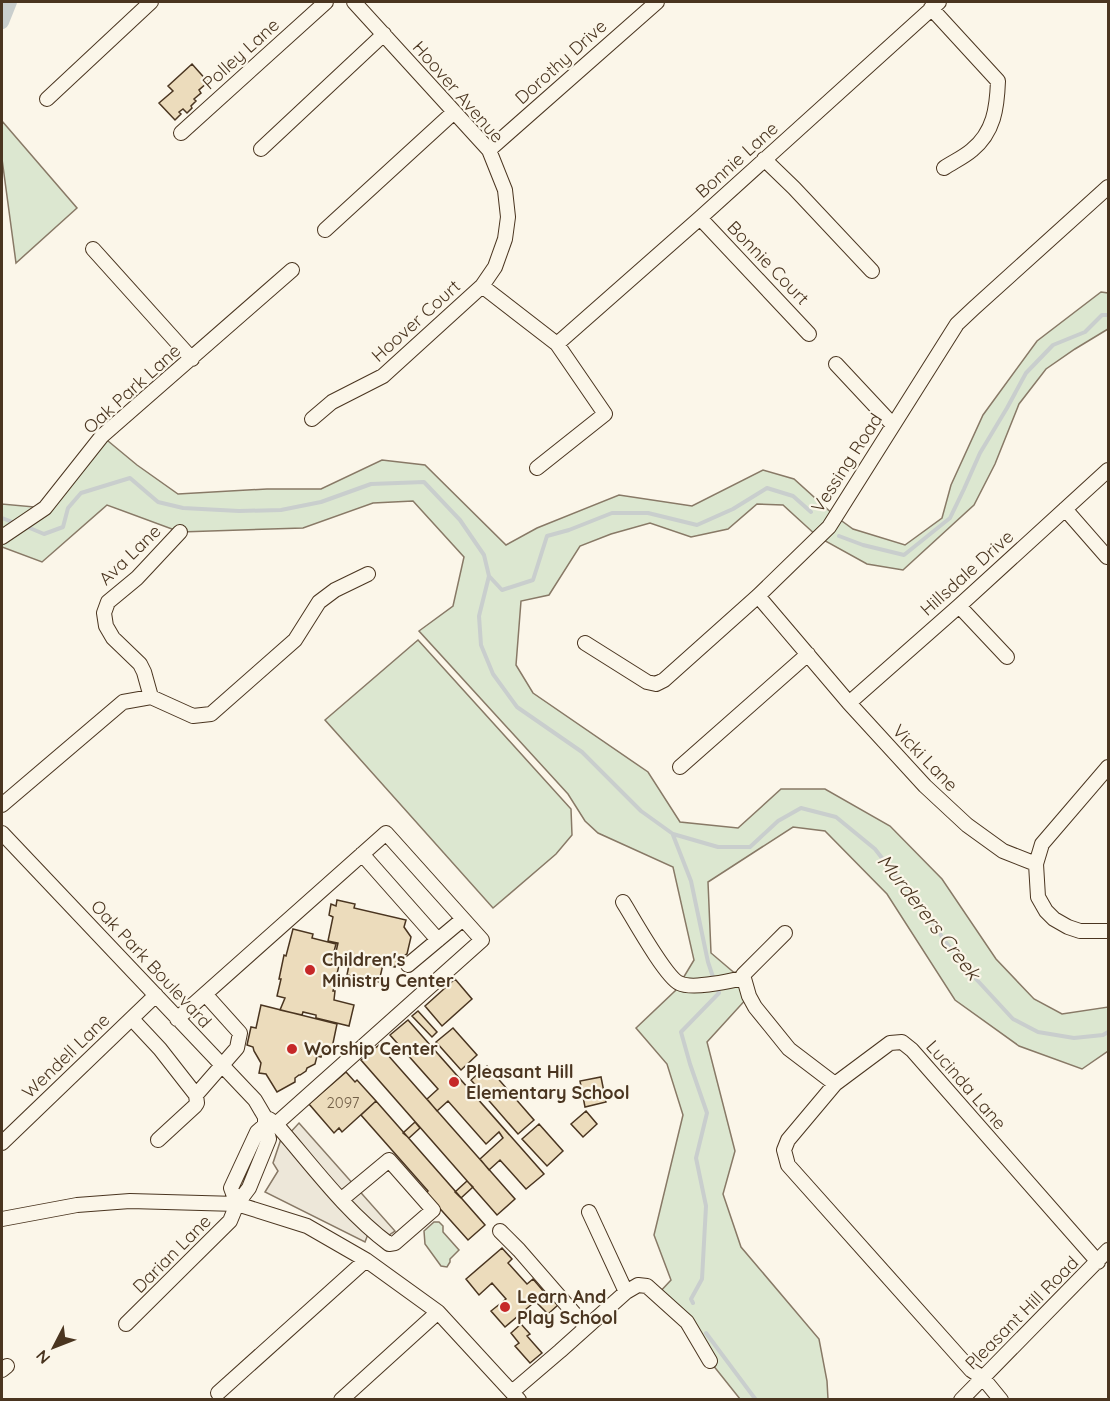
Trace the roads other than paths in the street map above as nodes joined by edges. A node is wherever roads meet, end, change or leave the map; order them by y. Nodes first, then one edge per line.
1 (151, 2) edge
2 (326, 2) edge
3 (354, 2) edge
4 (657, 2) edge
5 (935, 5) edge
6 (384, 34) junction
7 (47, 99) dead end
8 (454, 112) junction
9 (181, 133) dead end
10 (261, 149) dead end
11 (489, 150) junction
12 (765, 159) junction
13 (944, 168) dead end
14 (1108, 187) edge
15 (700, 218) junction
16 (325, 230) dead end
17 (93, 249) dead end
18 (292, 270) dead end
19 (872, 271) dead end
20 (482, 286) junction
21 (809, 334) dead end
22 (557, 344) junction
23 (192, 359) junction
24 (836, 364) dead end
25 (312, 419) dead end
26 (893, 425) junction
27 (537, 468) dead end
28 (1108, 470) edge
29 (1065, 509) junction
30 (180, 532) dead end
31 (5, 534) edge
32 (1107, 557) dead end
33 (368, 574) dead end
34 (758, 596) junction
35 (959, 606) junction
36 (585, 644) dead end
37 (808, 654) junction
38 (1007, 657) dead end
39 (151, 697) junction
40 (849, 703) junction
41 (680, 767) dead end
42 (1108, 767) edge
43 (2, 805) edge
44 (2, 832) edge
45 (362, 854) junction
46 (1036, 864) junction
47 (623, 902) dead end
48 (463, 919) junction
49 (1108, 931) edge
50 (785, 933) dead end
51 (438, 940) junction
52 (408, 965) dead end
53 (744, 978) junction
54 (205, 994) junction
55 (156, 995) junction
56 (132, 1019) junction
57 (177, 1019) junction
58 (222, 1066) junction
59 (835, 1084) junction
60 (196, 1095) junction
61 (269, 1122) junction
62 (158, 1140) dead end
63 (2, 1143) edge
64 (342, 1200) junction
65 (237, 1204) junction
66 (589, 1212) dead end
67 (2, 1219) edge
68 (500, 1232) dead end
69 (1108, 1250) edge
70 (366, 1260) junction
71 (1098, 1262) junction
72 (626, 1292) junction
73 (438, 1312) junction
74 (126, 1324) dead end
75 (586, 1327) junction
76 (710, 1361) dead end
77 (983, 1378) junction
78 (218, 1393) dead end
79 (515, 1396) edge
80 (341, 1400) edge
81 (961, 1400) edge
82 (1001, 1400) edge

1 - 7 street
2 - 9 street, Polley Lane
3 - 6 street, Hoover Avenue
4 - 11 street, Dorothy Drive
5 - 12 street, Bonnie Lane
5 - 13 street
6 - 8 street, Hoover Avenue
6 - 10 street
8 - 11 street, Hoover Avenue
8 - 16 street
11 - 20 street, Hoover Avenue
12 - 15 street, Bonnie Lane
12 - 19 street
14 - 26 street, Vessing Road
15 - 21 street, Bonnie Court
15 - 22 street, Bonnie Lane
17 - 23 street
18 - 23 street, Oak Park Lane
20 - 22 street
20 - 25 street, Hoover Court
22 - 27 street
23 - 31 street, Oak Park Lane
24 - 26 street
26 - 34 street, Vessing Road
28 - 29 street, Hillsdale Drive
29 - 32 street
29 - 35 street, Hillsdale Drive
30 - 39 street, Ava Lane
33 - 39 street
34 - 36 street, Vessing Road
34 - 37 street, Vicki Lane
35 - 38 street
35 - 40 street, Hillsdale Drive
37 - 40 street, Vicki Lane
37 - 41 street
39 - 43 street
40 - 46 street, Vicki Lane
42 - 46 street
44 - 55 street, Oak Park Boulevard
45 - 48 street
45 - 51 street
45 - 54 street
46 - 49 street
47 - 53 street
48 - 51 street
48 - 61 street
50 - 53 street
51 - 52 street
53 - 59 street
54 - 57 street
54 - 58 street
55 - 56 street, Wendell Lane
55 - 57 street, Oak Park Boulevard
56 - 60 street
56 - 63 street, Wendell Lane
57 - 58 street, Oak Park Boulevard
58 - 60 street
58 - 61 street, Oak Park Boulevard
59 - 71 street, Lucinda Lane
59 - 77 street, Lucinda Lane
60 - 62 street
61 - 64 street, Oak Park Boulevard
61 - 65 street
64 - 64 street, Oak Park Boulevard
65 - 67 street
65 - 70 street
65 - 74 street, Darian Lane
66 - 72 street
68 - 75 street
69 - 71 street, Pleasant Hill Road
70 - 73 street
70 - 78 street
71 - 77 street, Pleasant Hill Road
72 - 75 street
72 - 76 street
73 - 79 street
73 - 80 street
75 - 79 street
77 - 81 street, Pleasant Hill Road
77 - 82 street, Lucinda Lane

